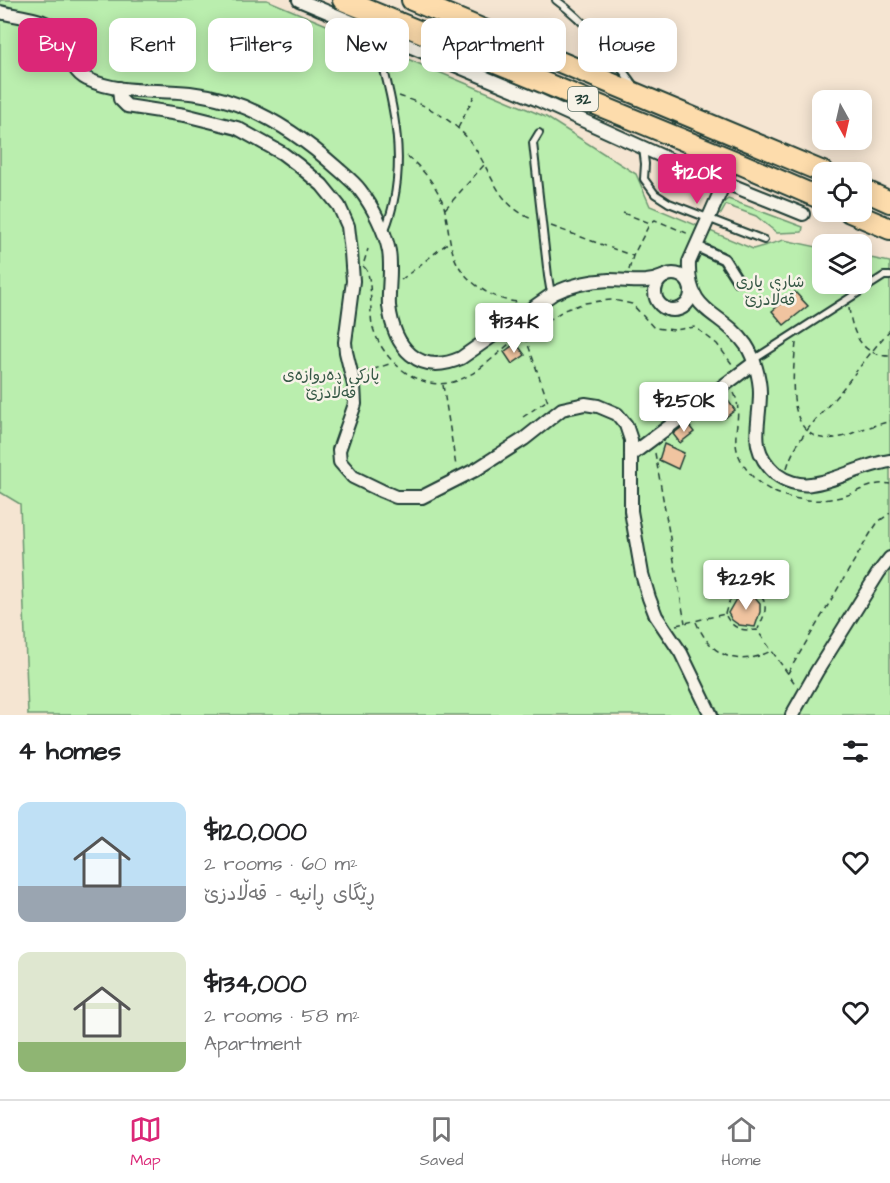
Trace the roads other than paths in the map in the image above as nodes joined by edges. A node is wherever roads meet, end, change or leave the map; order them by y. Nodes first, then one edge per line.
1 (299, 0) edge
2 (343, 0) edge
3 (412, 0) edge
4 (556, 0) edge
5 (0, 12) edge
6 (384, 72) edge
7 (119, 88) junction
8 (642, 96) junction
9 (539, 133) dead end
10 (643, 147) junction
11 (734, 160) junction
12 (812, 167) edge
13 (724, 182) junction
14 (872, 194) edge
15 (812, 195) edge
16 (890, 202) edge
17 (803, 214) dead end
18 (708, 218) junction
19 (872, 221) edge
20 (890, 229) edge
21 (384, 232) junction
22 (694, 240) junction
23 (764, 240) dead end
24 (689, 262) junction
25 (668, 275) junction
26 (890, 276) edge
27 (632, 278) junction
28 (738, 281) dead end
29 (690, 286) junction
30 (554, 293) junction
31 (657, 301) junction
32 (703, 306) junction
33 (683, 307) junction
34 (754, 362) junction
35 (631, 455) junction
36 (890, 461) edge
37 (890, 558) edge
38 (711, 715) edge
39 (792, 715) edge

1 - 10 street
2 - 11 main road, 32
3 - 8 main road, 32
4 - 8 lane
5 - 7 street
6 - 21 lane
7 - 21 street
7 - 35 street
8 - 12 main road, 32
9 - 30 lane
10 - 13 street
10 - 18 lane
11 - 13 street
11 - 15 main road, 32
13 - 17 street
13 - 18 street
14 - 16 main road
18 - 22 street
18 - 23 lane
19 - 20 main road
21 - 30 street
22 - 24 street
22 - 28 street
24 - 25 street
24 - 29 street
25 - 27 street
25 - 29 street
25 - 31 street
26 - 34 lane
27 - 30 street
27 - 31 street
29 - 32 street
29 - 33 street
31 - 33 street
32 - 33 street
32 - 34 street
34 - 35 street
34 - 36 street
35 - 38 street
37 - 39 street

